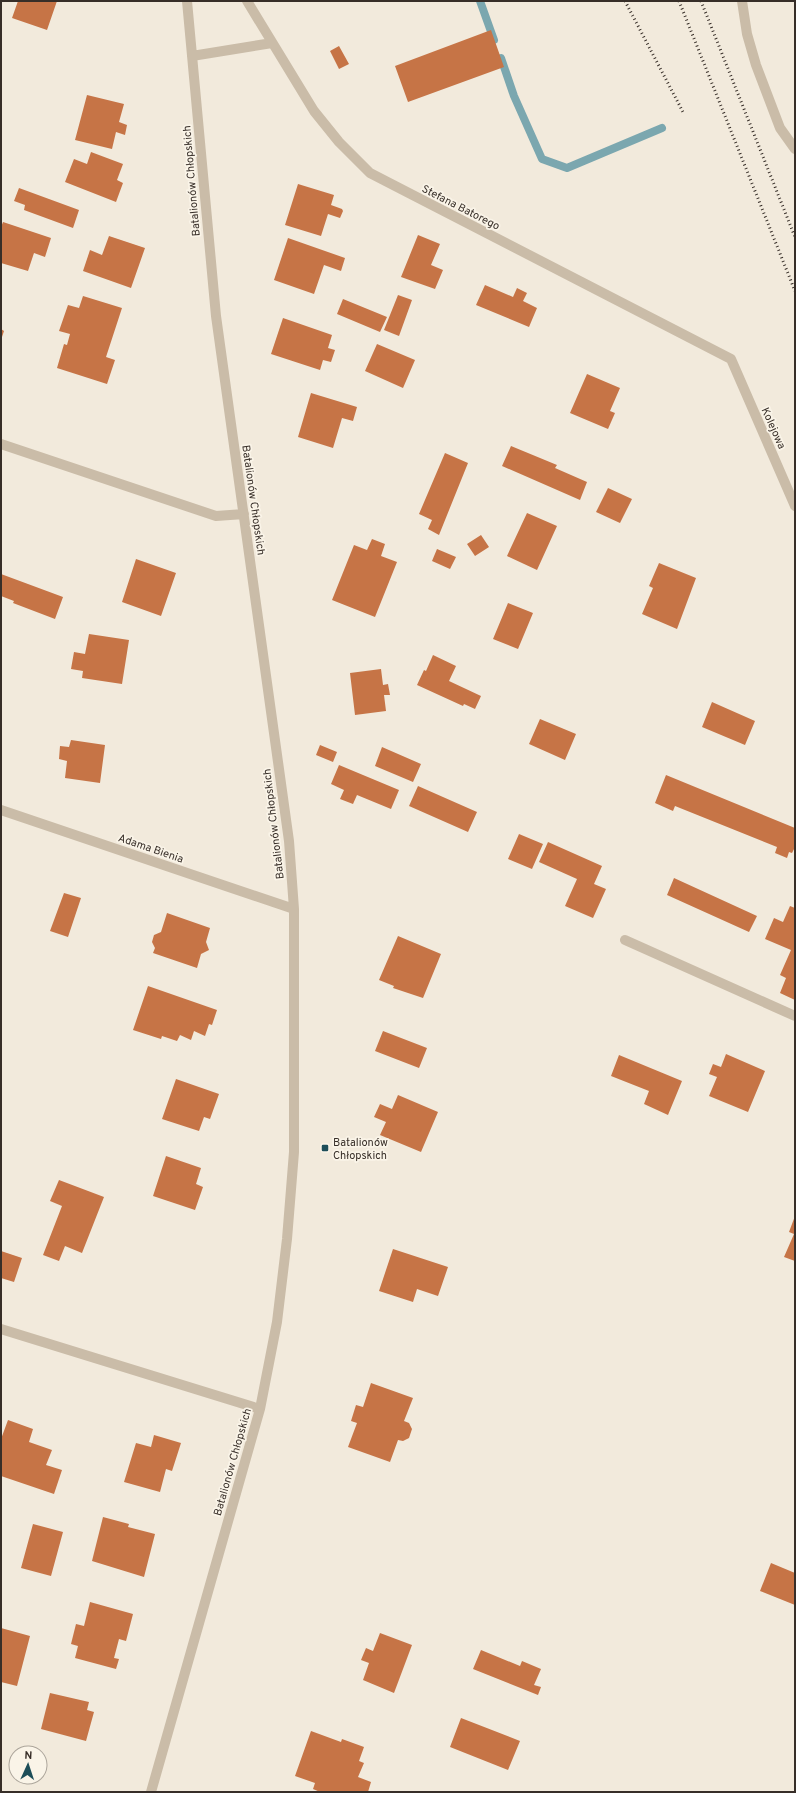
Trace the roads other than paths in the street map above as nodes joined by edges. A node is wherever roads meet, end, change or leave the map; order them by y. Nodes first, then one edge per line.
1 (187, 1) edge
2 (248, 1) edge
3 (742, 1) edge
4 (272, 43) junction
5 (192, 56) junction
6 (795, 149) edge
7 (731, 359) joint
8 (1, 444) edge
9 (795, 506) edge
10 (244, 514) junction
11 (1, 810) edge
12 (294, 909) junction
13 (625, 940) dead end
14 (795, 1016) edge
15 (1, 1329) edge
16 (260, 1409) junction
17 (151, 1792) edge

1 - 5 street, Batalionów Chłopskich
2 - 4 street, Stefana Batorego
3 - 6 street
4 - 5 street
4 - 7 street, Stefana Batorego
5 - 10 street, Batalionów Chłopskich
7 - 9 street, Kolejowa
8 - 10 street
10 - 12 street, Batalionów Chłopskich
11 - 12 street, Adama Bienia
12 - 16 street, Batalionów Chłopskich
13 - 14 street
15 - 16 street
16 - 17 street, Batalionów Chłopskich

